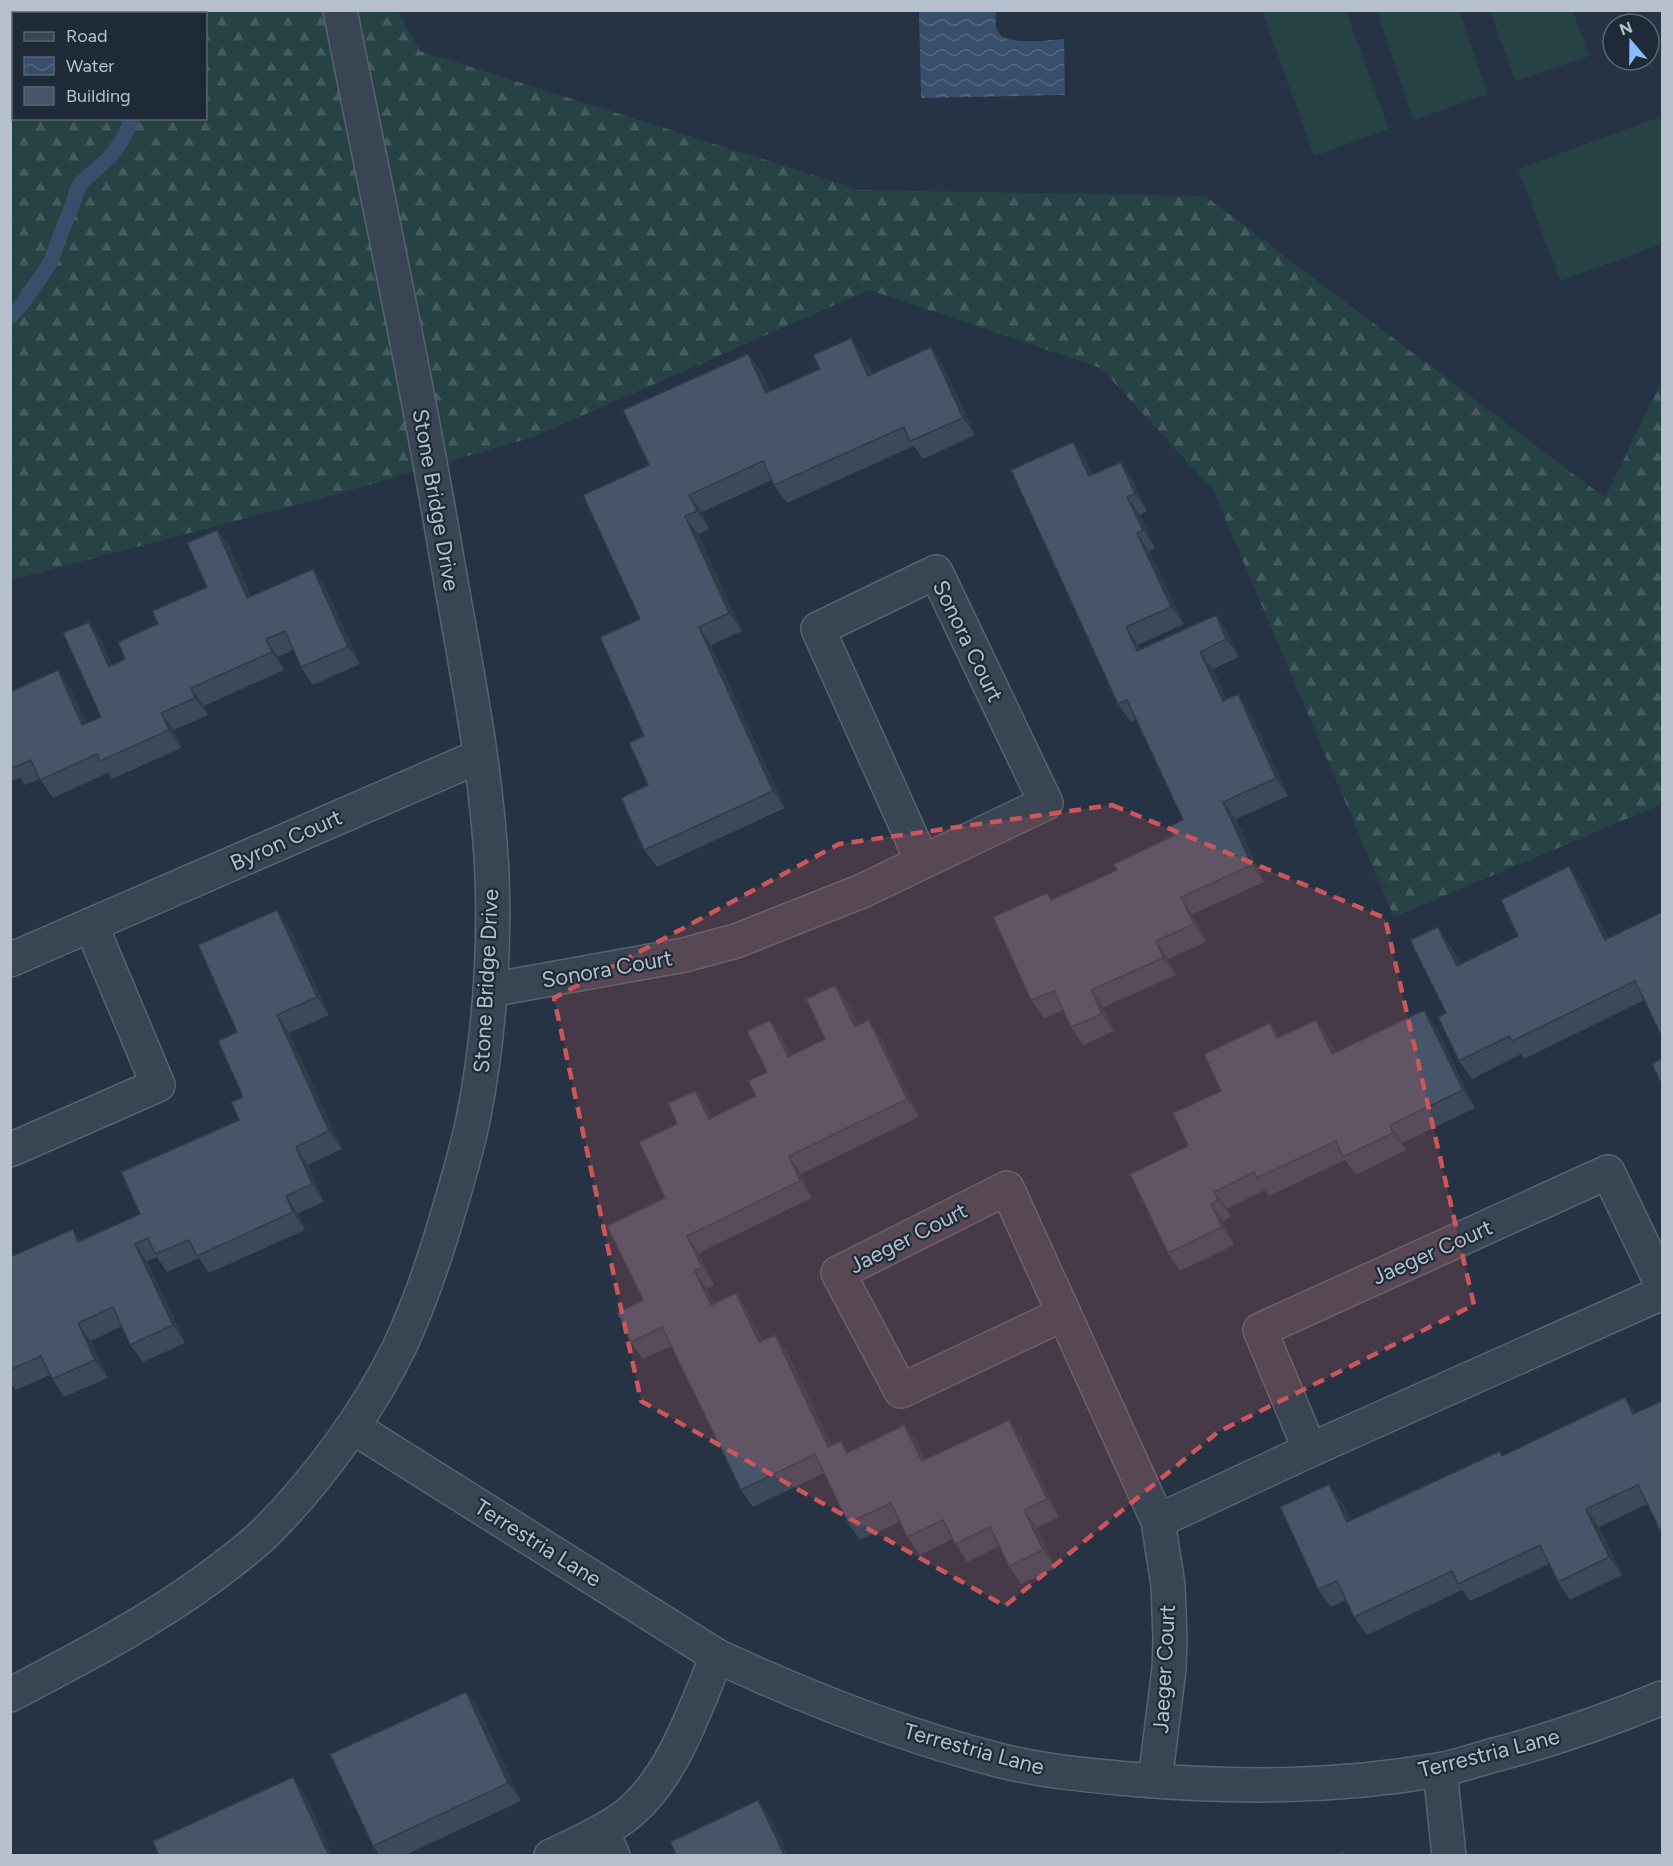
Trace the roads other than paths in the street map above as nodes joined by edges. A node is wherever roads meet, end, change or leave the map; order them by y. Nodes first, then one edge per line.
1 (340, 10) edge
2 (480, 756) junction
3 (922, 861) junction
4 (91, 925) junction
5 (10, 960) edge
6 (490, 990) junction
7 (10, 1150) edge
8 (1662, 1285) edge
9 (1662, 1293) edge
10 (1063, 1314) junction
11 (353, 1427) junction
12 (1310, 1450) junction
13 (1158, 1521) junction
14 (717, 1656) junction
15 (10, 1695) edge
16 (1662, 1698) edge
17 (1440, 1770) junction
18 (1155, 1781) junction
19 (608, 1843) edge
20 (552, 1856) edge
21 (1449, 1856) edge

1 - 2 street, Stone Bridge Drive
2 - 4 street, Byron Court
2 - 6 street, Stone Bridge Drive
3 - 3 street, Sonora Court
3 - 6 street, Sonora Court
4 - 5 street, Byron Court
4 - 7 street
6 - 11 street, Stone Bridge Drive
8 - 12 street, Jaeger Court
9 - 12 street
10 - 10 street, Jaeger Court
10 - 13 street, Jaeger Court
11 - 14 street, Terrestria Lane
11 - 15 street, Stone Bridge Drive
12 - 13 street
13 - 18 street, Jaeger Court
14 - 18 street, Terrestria Lane
14 - 19 street
16 - 17 street, Terrestria Lane
17 - 18 street, Terrestria Lane
17 - 21 street
19 - 20 street

